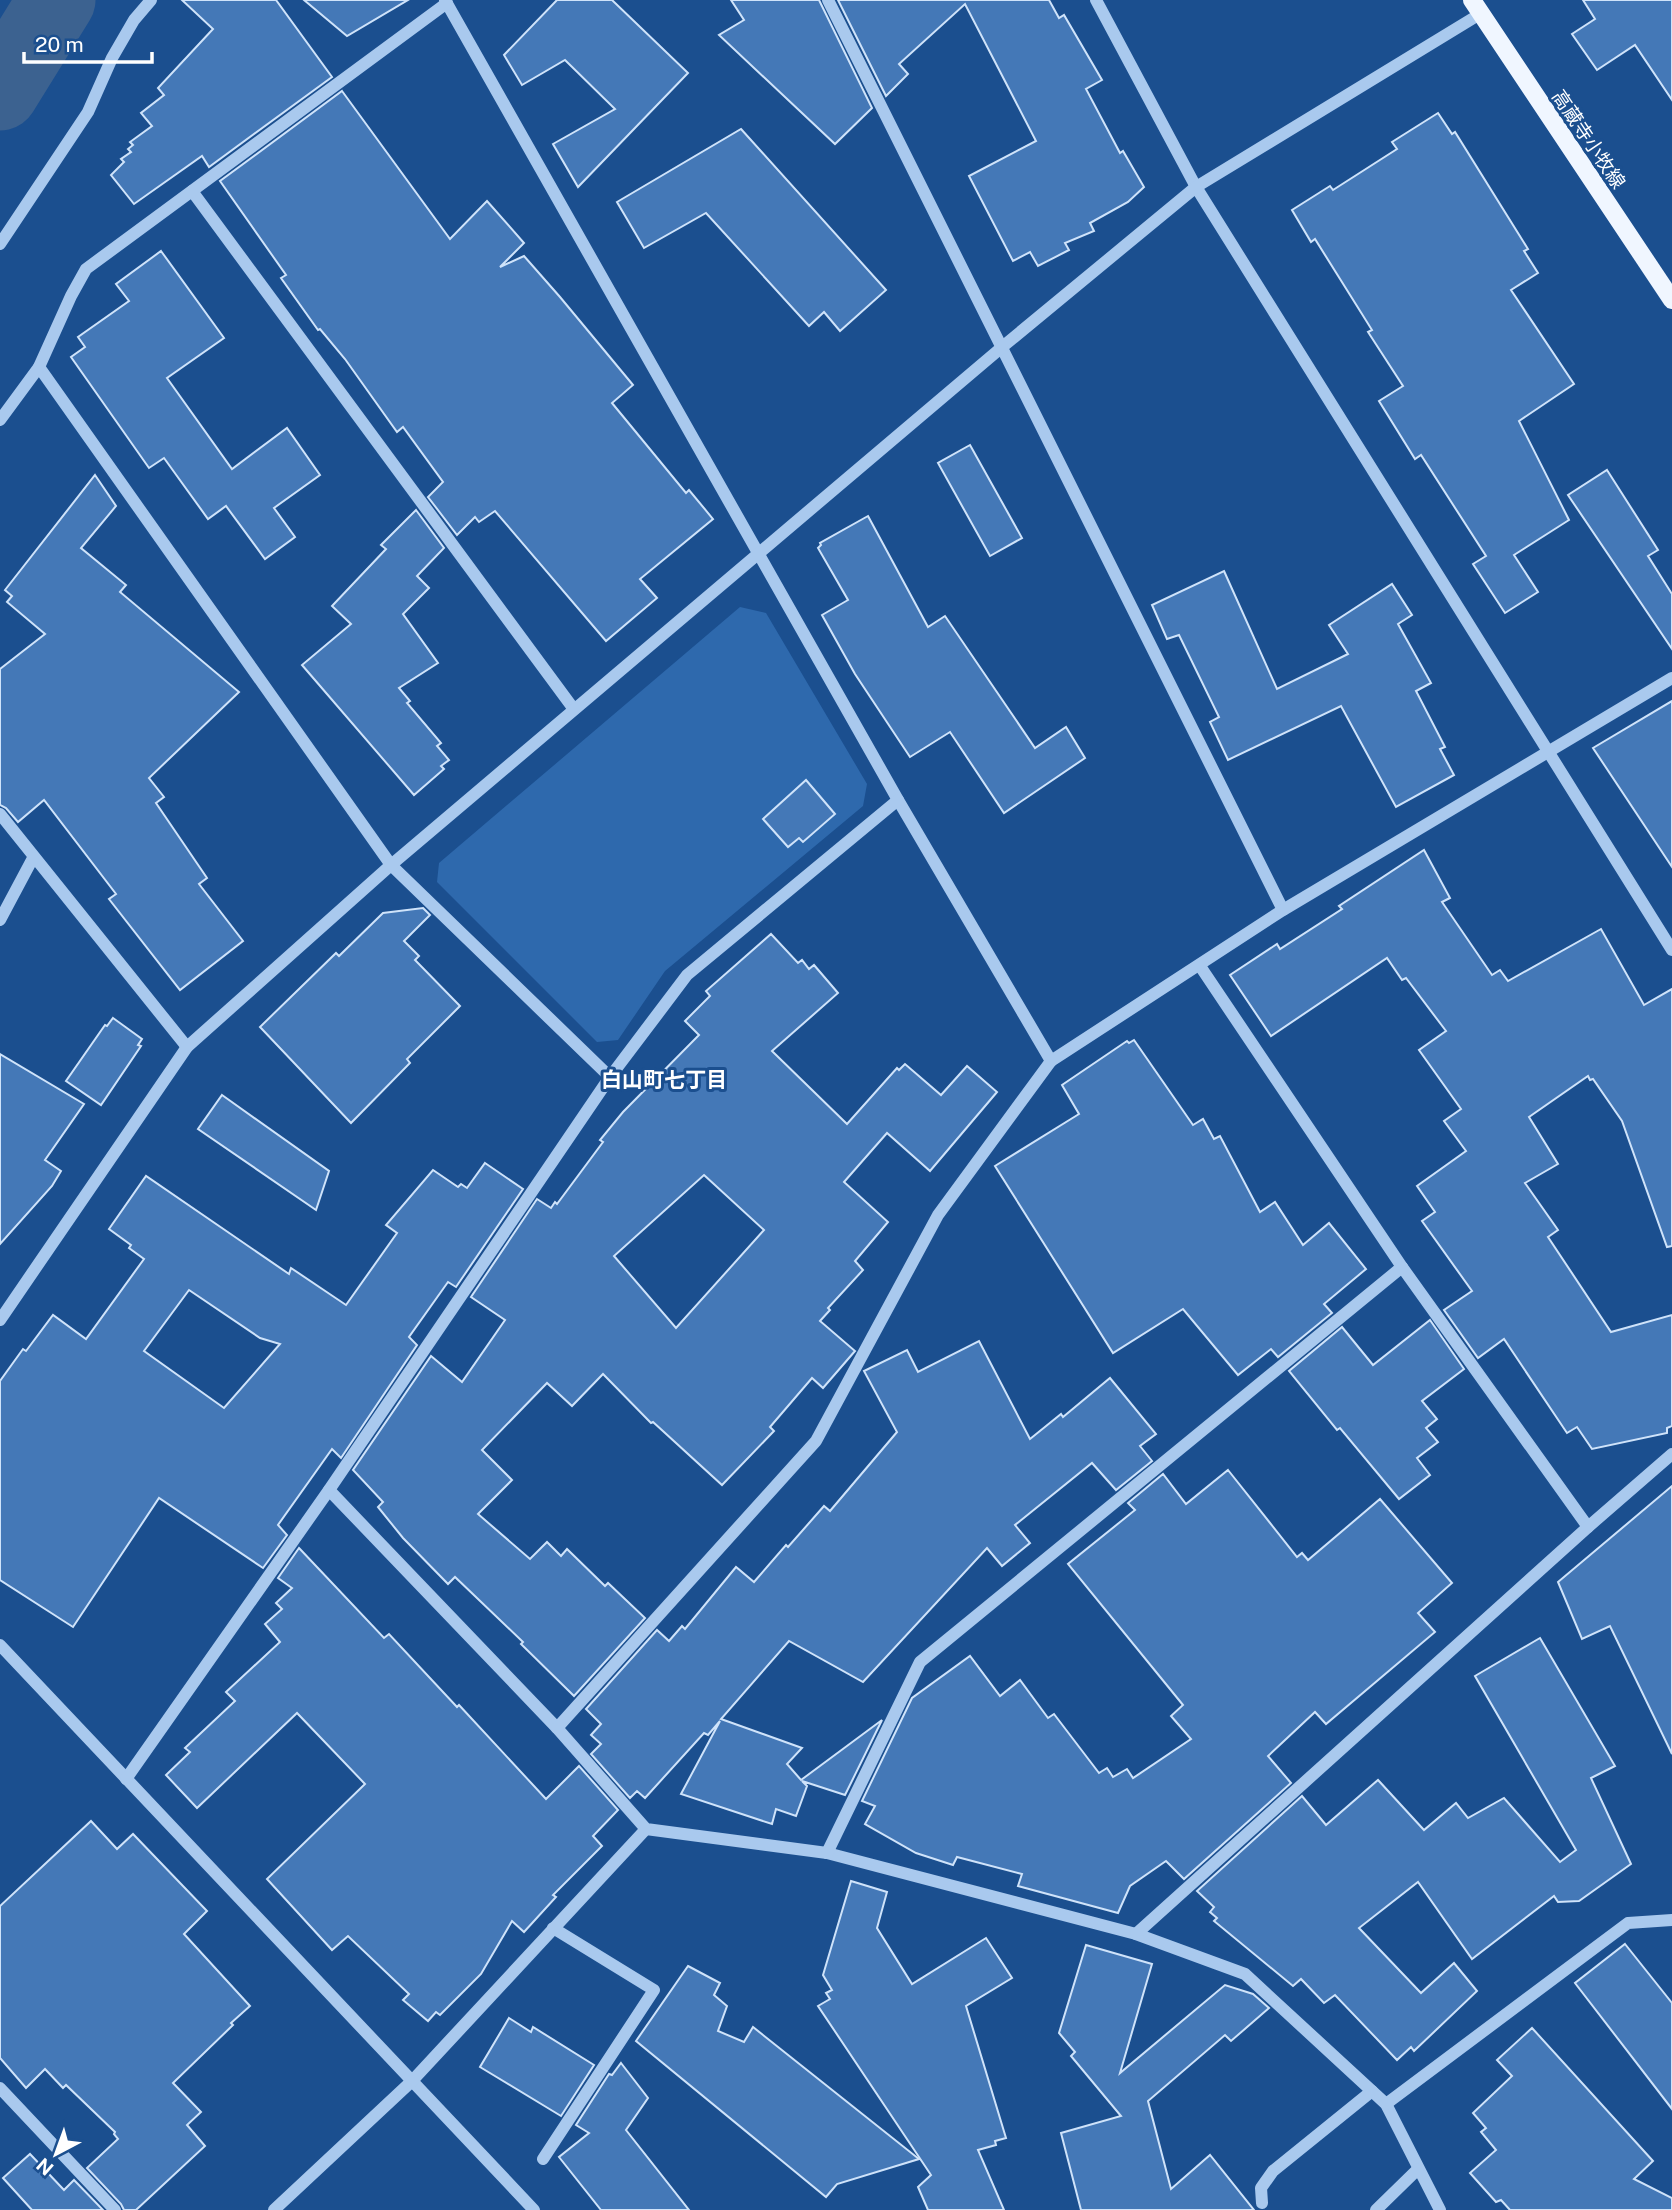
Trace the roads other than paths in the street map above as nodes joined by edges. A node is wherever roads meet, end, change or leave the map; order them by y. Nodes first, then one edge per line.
1 (151, 0) edge
2 (828, 0) edge
3 (1096, 0) edge
4 (446, 1) edge
5 (1476, 7) edge
6 (1196, 187) junction
7 (192, 191) junction
8 (0, 244) edge
9 (1672, 300) edge
10 (1001, 348) junction
11 (39, 368) junction
12 (0, 420) edge
13 (758, 552) junction
14 (1672, 678) edge
15 (573, 708) junction
16 (1549, 751) junction
17 (898, 800) junction
18 (0, 814) edge
19 (33, 858) junction
20 (391, 865) junction
21 (1283, 910) junction
22 (0, 920) edge
23 (1672, 950) edge
24 (1199, 966) junction
25 (187, 1047) junction
26 (1051, 1061) junction
27 (610, 1077) junction
28 (1402, 1268) junction
29 (0, 1320) edge
30 (1672, 1454) edge
31 (329, 1490) junction
32 (1588, 1527) junction
33 (0, 1644) edge
34 (557, 1728) junction
35 (126, 1779) junction
36 (646, 1829) junction
37 (827, 1853) junction
38 (1672, 1920) edge
39 (553, 1928) junction
40 (1136, 1934) junction
41 (412, 2081) junction
42 (0, 2088) edge
43 (1372, 2091) junction
44 (1386, 2104) junction
45 (543, 2160) dead end
46 (1418, 2169) junction
47 (1262, 2203) dead end
48 (115, 2210) edge
49 (274, 2210) edge
50 (534, 2210) edge
51 (1376, 2210) edge
52 (1440, 2210) edge

1 - 8 street
2 - 10 street
3 - 6 street
4 - 7 street
4 - 13 street
5 - 6 street
5 - 9 main road, 高蔵寺小牧線
6 - 10 street
6 - 16 street
7 - 11 street
7 - 15 street
10 - 13 street
10 - 21 street
11 - 12 street
11 - 20 street
13 - 15 street
13 - 17 street
14 - 16 street
15 - 20 street
16 - 21 street
16 - 23 street
17 - 26 street
17 - 27 street
18 - 19 street
19 - 22 street
19 - 25 street
20 - 25 street
20 - 27 street
21 - 24 street
24 - 26 street
24 - 28 street
25 - 29 street
26 - 34 street
27 - 31 street
28 - 32 street
28 - 37 street
30 - 32 street
31 - 34 street
31 - 35 street
32 - 40 street
33 - 35 street
34 - 36 street
35 - 41 street
36 - 37 street
36 - 39 street
37 - 40 street
38 - 44 street
39 - 41 street
39 - 45 street
40 - 43 street
41 - 49 street
41 - 50 street
42 - 48 street
43 - 44 street
43 - 47 street
44 - 46 street
46 - 51 street
46 - 52 street

